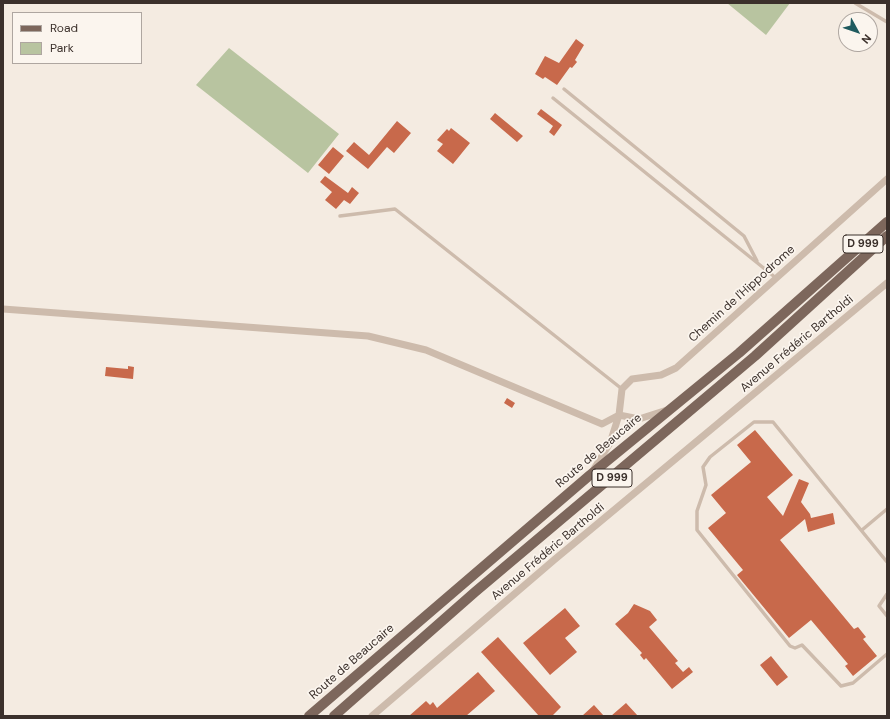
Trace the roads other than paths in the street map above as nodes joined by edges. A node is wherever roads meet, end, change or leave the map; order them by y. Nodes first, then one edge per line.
1 (855, 3) edge
2 (887, 22) edge
3 (564, 89) dead end
4 (552, 98) dead end
5 (887, 179) edge
6 (340, 216) dead end
7 (887, 222) edge
8 (887, 236) edge
9 (759, 264) junction
10 (776, 278) junction
11 (887, 283) edge
12 (3, 309) edge
13 (622, 389) junction
14 (673, 408) junction
15 (619, 415) junction
16 (590, 475) junction
17 (887, 509) edge
18 (862, 530) junction
19 (887, 562) edge
20 (887, 594) edge
21 (887, 616) edge
22 (887, 654) edge
23 (309, 716) edge
24 (334, 716) edge
25 (372, 716) edge

1 - 2 lane
3 - 9 lane
4 - 9 lane
5 - 10 street, Chemin de l'Hippodrome
6 - 13 lane
7 - 14 main road, Route de Beaucaire / D 999
8 - 24 main road, D 999
9 - 10 lane
10 - 13 street, Chemin de l'Hippodrome
11 - 25 street, Avenue Frédéric Bartholdi
12 - 15 street
13 - 15 street
14 - 15 street
14 - 16 main road, Route de Beaucaire / D 999
15 - 16 street
16 - 23 main road, Route de Beaucaire / D 999
17 - 18 lane
18 - 19 lane
18 - 22 lane
20 - 21 lane

